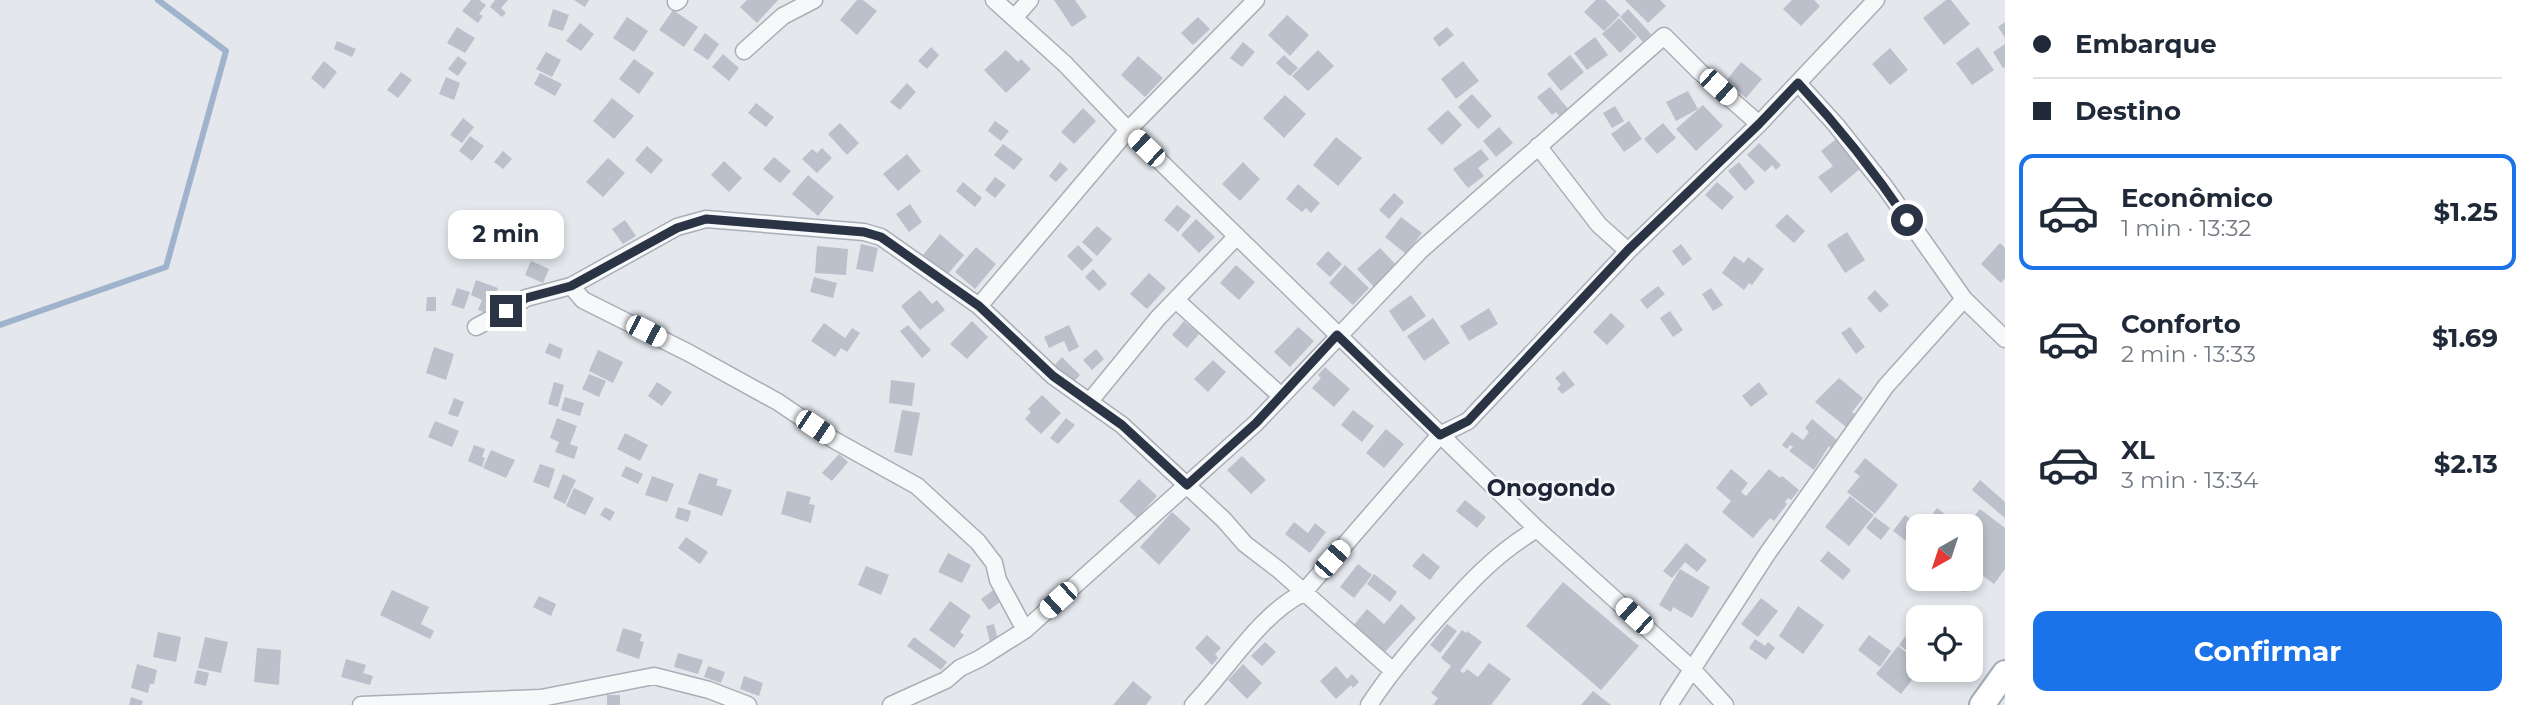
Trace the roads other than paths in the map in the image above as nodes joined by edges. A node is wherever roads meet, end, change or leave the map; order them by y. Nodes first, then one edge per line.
1 (814, 0) edge
2 (994, 0) edge
3 (1030, 0) edge
4 (1256, 0) edge
5 (1877, 0) edge
6 (1014, 18) junction
7 (744, 51) dead end
8 (1798, 83) junction
9 (1759, 124) junction
10 (1128, 130) junction
11 (1538, 146) junction
12 (1237, 236) junction
13 (1628, 250) junction
14 (571, 286) junction
15 (1964, 299) junction
16 (1176, 300) junction
17 (979, 306) junction
18 (476, 327) dead end
19 (1337, 335) junction
20 (2005, 339) edge
21 (1281, 396) junction
22 (1090, 401) junction
23 (1440, 435) junction
24 (1187, 485) junction
25 (1537, 529) junction
26 (1303, 593) junction
27 (1025, 630) junction
28 (1692, 669) junction
29 (1392, 670) junction
30 (2005, 673) edge
31 (361, 705) edge
32 (748, 705) edge
33 (891, 705) edge
34 (1193, 705) edge
35 (1368, 705) edge
36 (1669, 705) edge
37 (1725, 705) edge
38 (1982, 705) edge

1 - 7 street
2 - 6 street
3 - 6 street
4 - 10 street
5 - 8 street
6 - 10 street
8 - 9 street
8 - 15 street
9 - 11 street
9 - 13 street
10 - 12 street
10 - 17 street
11 - 13 street
11 - 19 street
12 - 16 street
12 - 19 street
13 - 23 street
14 - 17 street
14 - 18 street
14 - 27 street
15 - 20 street
15 - 28 street
16 - 21 street
16 - 22 street
17 - 22 street
19 - 21 street
19 - 23 street
21 - 24 street
22 - 24 street
23 - 25 street
23 - 26 street
24 - 26 street
24 - 27 street
25 - 28 street
25 - 29 street
26 - 29 street
26 - 34 street
27 - 33 street
28 - 36 street
28 - 37 street
29 - 35 street
30 - 38 main road
31 - 32 street

